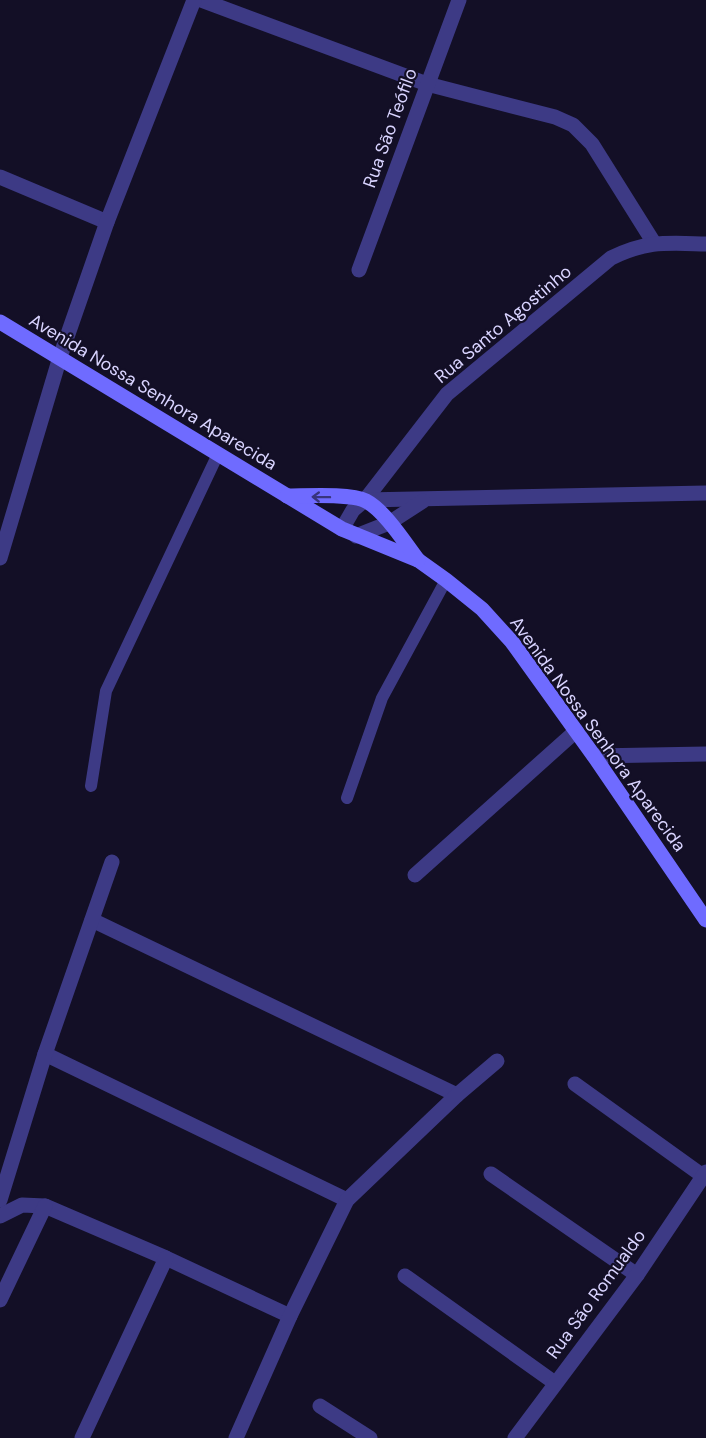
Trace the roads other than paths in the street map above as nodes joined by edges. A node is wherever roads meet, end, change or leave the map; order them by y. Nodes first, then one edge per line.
1 (194, 0) edge
2 (201, 0) edge
3 (459, 0) edge
4 (427, 84) junction
5 (0, 177) edge
6 (107, 222) junction
7 (654, 243) junction
8 (706, 244) edge
9 (359, 270) dead end
10 (0, 322) edge
11 (60, 357) junction
12 (218, 454) junction
13 (706, 493) edge
14 (286, 496) junction
15 (364, 500) junction
16 (423, 501) junction
17 (389, 523) junction
18 (342, 529) junction
19 (356, 536) junction
20 (0, 558) edge
21 (418, 560) junction
22 (446, 580) junction
23 (576, 731) junction
24 (706, 754) edge
25 (594, 756) junction
26 (91, 786) dead end
27 (347, 798) dead end
28 (112, 862) dead end
29 (414, 875) dead end
30 (92, 920) junction
31 (706, 920) edge
32 (45, 1054) junction
33 (497, 1061) dead end
34 (575, 1084) dead end
35 (457, 1095) junction
36 (491, 1174) dead end
37 (705, 1174) edge
38 (1, 1196) edge
39 (347, 1200) junction
40 (22, 1205) junction
41 (45, 1206) junction
42 (0, 1216) edge
43 (166, 1258) junction
44 (637, 1275) junction
45 (405, 1276) dead end
46 (0, 1300) edge
47 (290, 1316) junction
48 (555, 1383) junction
49 (320, 1406) dead end
50 (82, 1438) edge
51 (236, 1438) edge
52 (370, 1438) edge
53 (515, 1438) edge

1 - 6 street
2 - 4 street
3 - 4 street, Rua São Teófilo
4 - 7 street
4 - 9 street, Rua São Teófilo
5 - 6 street
6 - 11 street
7 - 8 street, Rua Santo Agostinho
7 - 15 street, Rua Santo Agostinho
10 - 11 main road, Avenida Nossa Senhora Aparecida
11 - 12 main road, Avenida Nossa Senhora Aparecida
11 - 20 street
12 - 14 main road, Avenida Nossa Senhora Aparecida
12 - 26 lane
13 - 16 street
15 -> 14 main road
14 - 18 main road, Avenida Nossa Senhora Aparecida
15 - 16 street
15 - 17 main road, Avenida Nossa Senhora Aparecida
15 - 18 street, Rua Santo Agostinho
16 - 17 street
17 - 19 street
17 - 21 main road, Avenida Nossa Senhora Aparecida
18 - 19 main road, Avenida Nossa Senhora Aparecida
19 - 21 main road, Avenida Nossa Senhora Aparecida
21 - 22 main road, Avenida Nossa Senhora Aparecida
22 - 23 main road, Avenida Nossa Senhora Aparecida
22 - 27 lane
23 - 25 main road, Avenida Nossa Senhora Aparecida
23 - 29 street
24 - 25 street
25 - 31 main road, Avenida Nossa Senhora Aparecida
28 - 30 street
30 - 32 street
30 - 35 street
32 - 38 street
32 - 39 street
33 - 35 street
34 - 37 street
35 - 39 street
36 - 44 street
37 - 44 street, Rua São Romualdo
38 - 40 street
39 - 47 street
40 - 41 street
40 - 42 street
41 - 43 street
41 - 46 street
43 - 47 street
43 - 50 street
44 - 48 street, Rua São Romualdo
45 - 48 street
47 - 51 street
48 - 53 street, Rua São Romualdo
49 - 52 street

